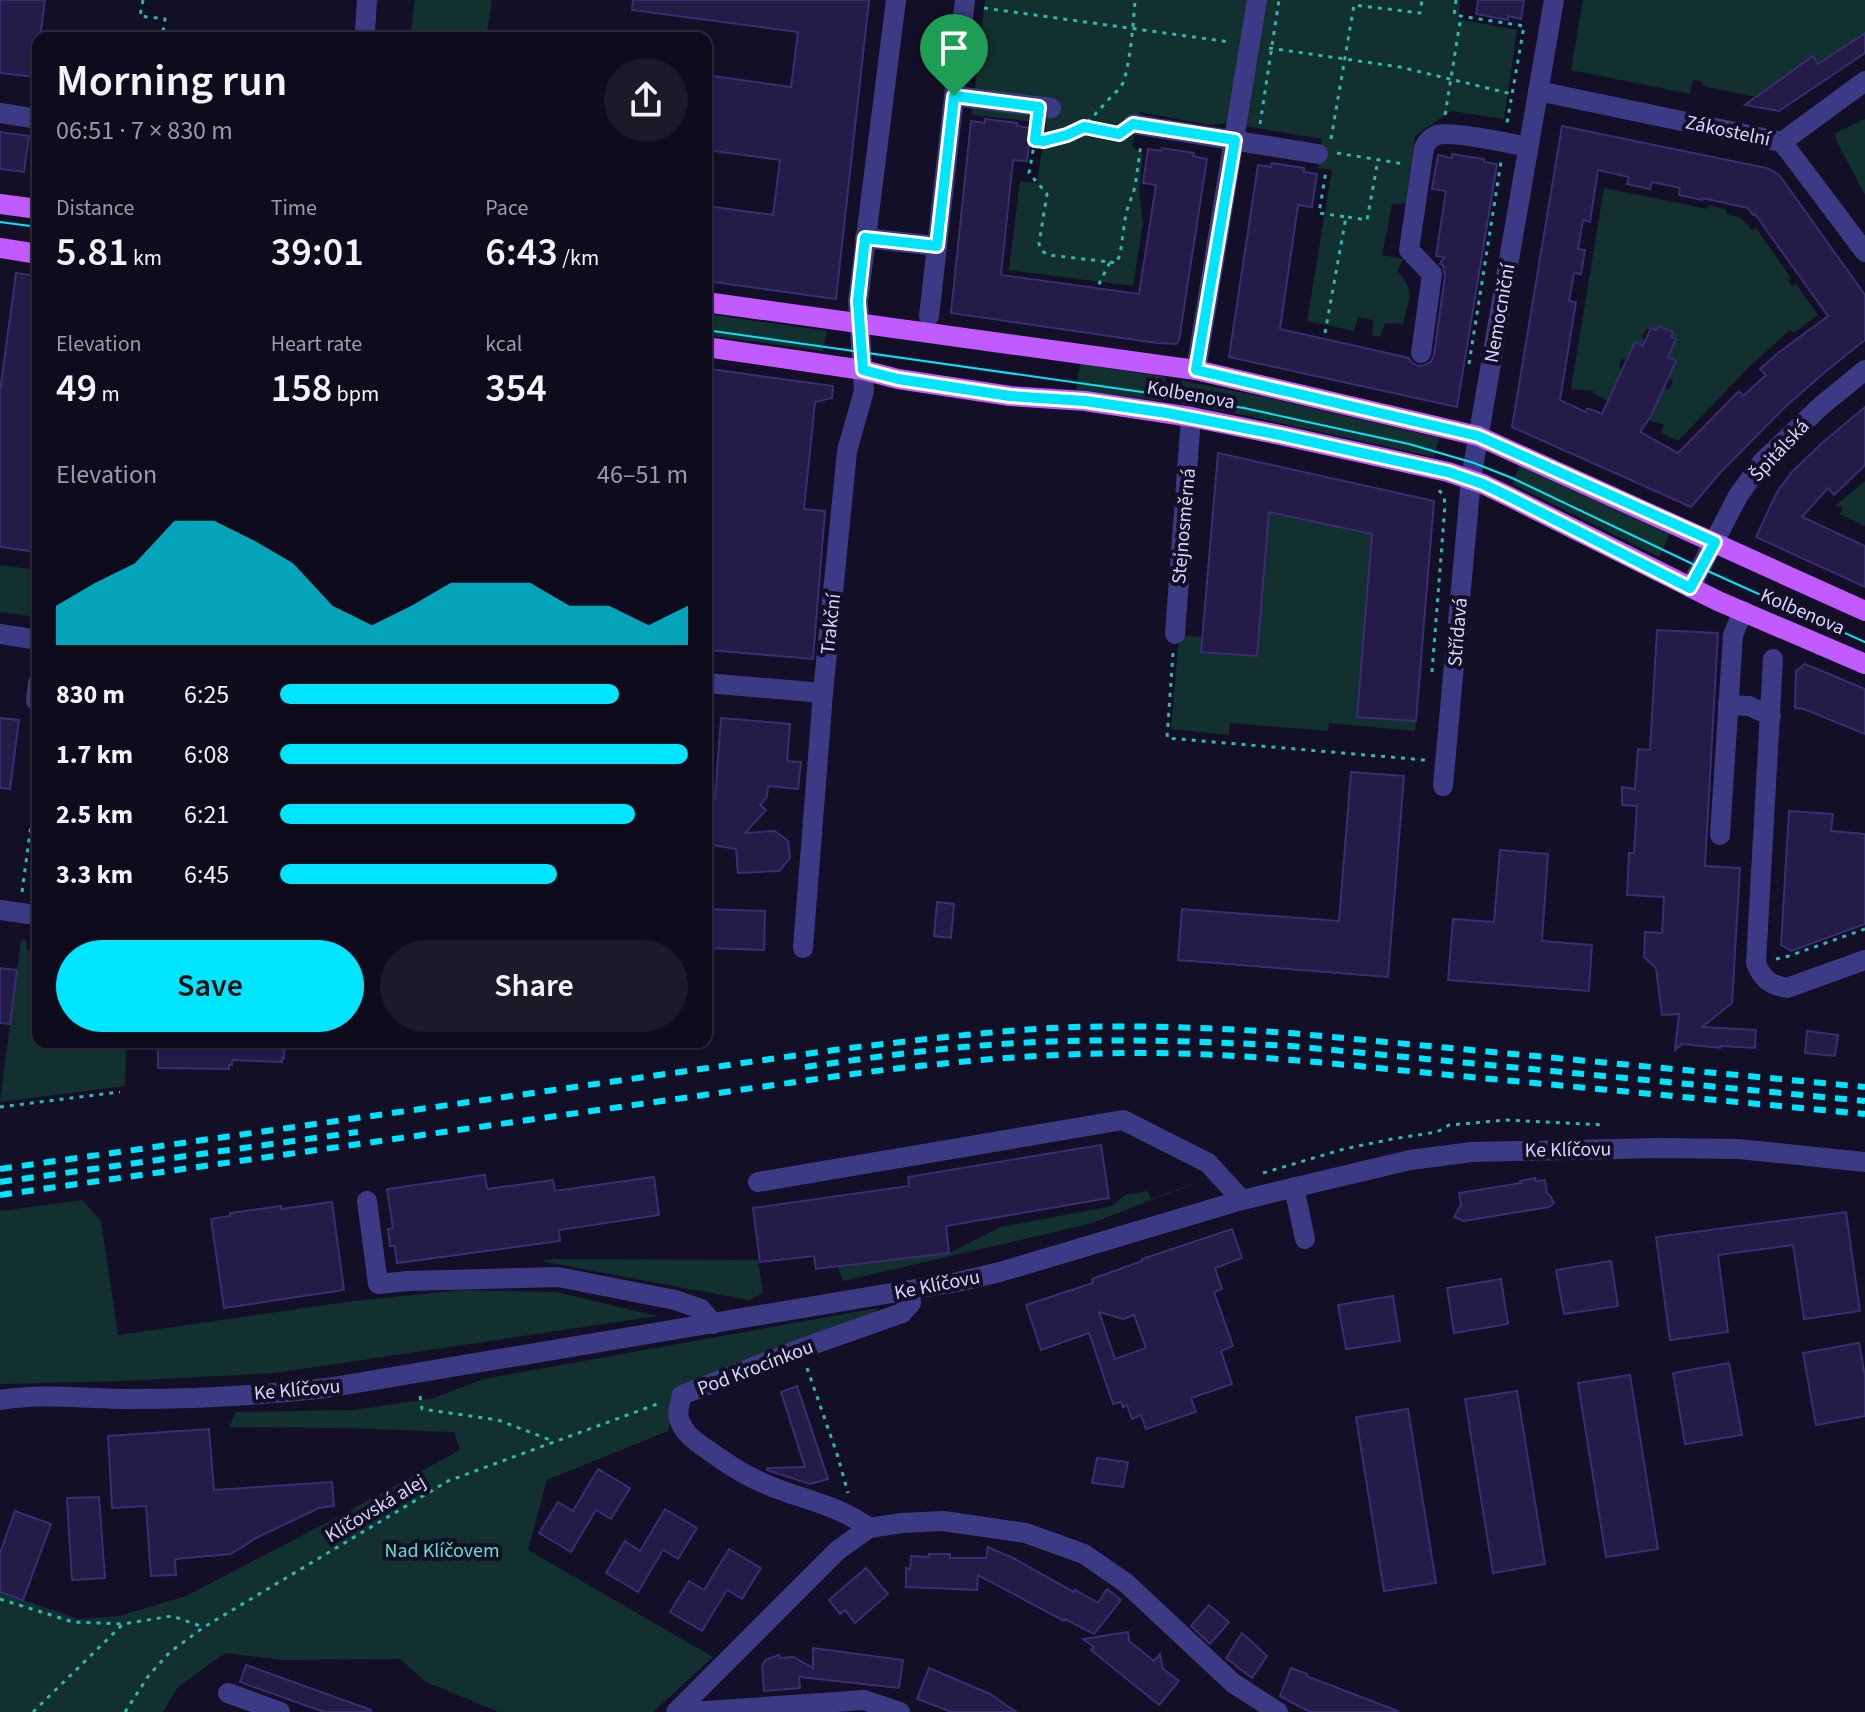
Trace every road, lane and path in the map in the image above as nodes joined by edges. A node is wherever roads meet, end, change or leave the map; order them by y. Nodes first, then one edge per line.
1 (143, 0) edge
2 (367, 0) edge
3 (896, 0) edge
4 (965, 0) edge
5 (1135, 0) edge
6 (1257, 0) edge
7 (1279, 0) edge
8 (1422, 0) edge
9 (1456, 0) edge
10 (1554, 0) edge
11 (1354, 2) edge
12 (1461, 16) junction
13 (163, 32) edge
14 (365, 32) edge
15 (1865, 81) edge
16 (1538, 91) junction
17 (954, 96) junction
18 (1045, 108) joint
19 (0, 113) edge
20 (32, 118) edge
21 (1084, 127) junction
22 (1137, 133) junction
23 (1443, 134) junction
24 (1035, 140) junction
25 (1235, 140) junction
26 (1782, 142) junction
27 (1257, 143) junction
28 (1504, 143) junction
29 (1528, 147) junction
30 (1326, 153) junction
31 (1378, 160) junction
32 (1421, 166) junction
33 (0, 204) edge
34 (32, 208) edge
35 (1346, 217) junction
36 (865, 238) junction
37 (937, 246) junction
38 (0, 248) edge
39 (1865, 252) edge
40 (32, 253) edge
41 (1110, 262) junction
42 (1097, 288) dead end
43 (712, 303) edge
44 (929, 316) dead end
45 (859, 323) junction
46 (1325, 333) dead end
47 (712, 348) edge
48 (1421, 353) dead end
49 (1468, 369) dead end
50 (863, 370) junction
51 (1196, 370) junction
52 (1865, 370) edge
53 (1191, 417) junction
54 (1478, 436) junction
55 (1471, 479) junction
56 (1445, 505) dead end
57 (1715, 542) junction
58 (1690, 588) junction
59 (1743, 611) junction
60 (1865, 611) edge
61 (0, 634) edge
62 (1175, 634) joint
63 (32, 639) edge
64 (1773, 659) dead end
65 (1865, 664) edge
66 (1431, 680) dead end
67 (712, 684) edge
68 (823, 693) junction
69 (1728, 705) junction
70 (1771, 716) junction
71 (1425, 760) dead end
72 (1443, 786) dead end
73 (32, 811) edge
74 (1720, 835) dead end
75 (16, 912) edge
76 (1865, 929) edge
77 (803, 948) dead end
78 (1865, 960) edge
79 (1756, 963) junction
80 (120, 1092) dead end
81 (0, 1107) edge
82 (1865, 1162) edge
83 (758, 1182) dead end
84 (1294, 1187) junction
85 (1242, 1200) junction
86 (367, 1201) dead end
87 (1305, 1239) dead end
88 (910, 1290) junction
89 (713, 1324) junction
90 (800, 1349) junction
91 (682, 1395) junction
92 (420, 1396) dead end
93 (0, 1400) edge
94 (555, 1441) junction
95 (862, 1522) junction
96 (0, 1599) edge
97 (123, 1624) junction
98 (204, 1627) junction
99 (228, 1693) dead end
100 (33, 1712) edge
101 (125, 1712) edge
102 (280, 1712) edge
103 (676, 1712) edge
104 (691, 1712) edge
105 (900, 1712) edge
106 (1278, 1712) edge

1 - 13 path
2 - 14 street
3 - 36 street, Trakční
4 - 17 street
5 - 21 path
6 - 25 street
7 - 27 path
8 - 11 path
9 - 12 path
10 - 16 street, Nemocniční
11 - 30 path
12 - 23 path
12 - 28 path
15 - 26 street
16 - 26 street, Zákostelní
16 - 29 street, Nemocniční
17 - 18 street
17 - 37 street
18 - 24 path
19 - 20 street
21 - 22 path
21 - 24 path
22 - 25 street
22 - 41 path
23 - 28 street
23 - 32 street
24 - 41 path
25 - 27 street
25 - 51 street
26 - 39 street, Zákostelní
27 - 30 street
28 - 29 street
28 - 49 path
29 - 54 street, Nemocniční
30 - 31 path
30 - 35 path
31 - 32 path
31 - 35 path
32 - 48 street
33 - 34 main road
35 - 46 path
36 - 37 street
36 - 45 street, Trakční
37 - 44 street
38 - 40 main road
41 - 42 path
43 - 45 main road, Kolbenova
45 - 50 street, Trakční
45 - 51 main road, Kolbenova
47 - 50 main road, Kolbenova
50 - 53 main road, Kolbenova
50 - 68 street, Trakční
51 - 54 main road, Kolbenova
52 - 57 street, Špitálská
53 - 55 main road, Kolbenova
53 - 62 street, Stejnosměrná
54 - 55 street, Nemocniční
54 - 57 main road, Kolbenova
55 - 58 main road, Kolbenova
55 - 72 street, Střídavá
56 - 66 path
57 - 58 street, Špitálská
57 - 60 main road, Kolbenova
58 - 59 main road, Kolbenova
59 - 65 main road, Kolbenova
59 - 69 street
61 - 63 street
62 - 71 path
64 - 70 street
67 - 68 street
68 - 77 street, Trakční
69 - 70 street
69 - 74 street
70 - 79 street
73 - 75 path
76 - 79 path
78 - 79 street
80 - 81 path
82 - 84 street, Ke Klíčovu
83 - 85 street
84 - 85 street, Ke Klíčovu
84 - 87 street
85 - 88 street, Ke Klíčovu
86 - 89 street
88 - 89 street, Ke Klíčovu
88 - 90 street, Pod Krocínkou
89 - 93 street, Ke Klíčovu
90 - 91 street, Pod Krocínkou
90 - 95 path
91 - 94 path, Klíčovská alej
91 - 95 street, Pod Krocínkou
92 - 94 path
94 - 98 path, Klíčovská alej
95 - 103 street, Pod Krocínkou
95 - 106 street, Pod Krocínkou
96 - 97 path
97 - 98 path
97 - 100 path
98 - 101 path, Klíčovská alej
99 - 102 street
104 - 105 street

